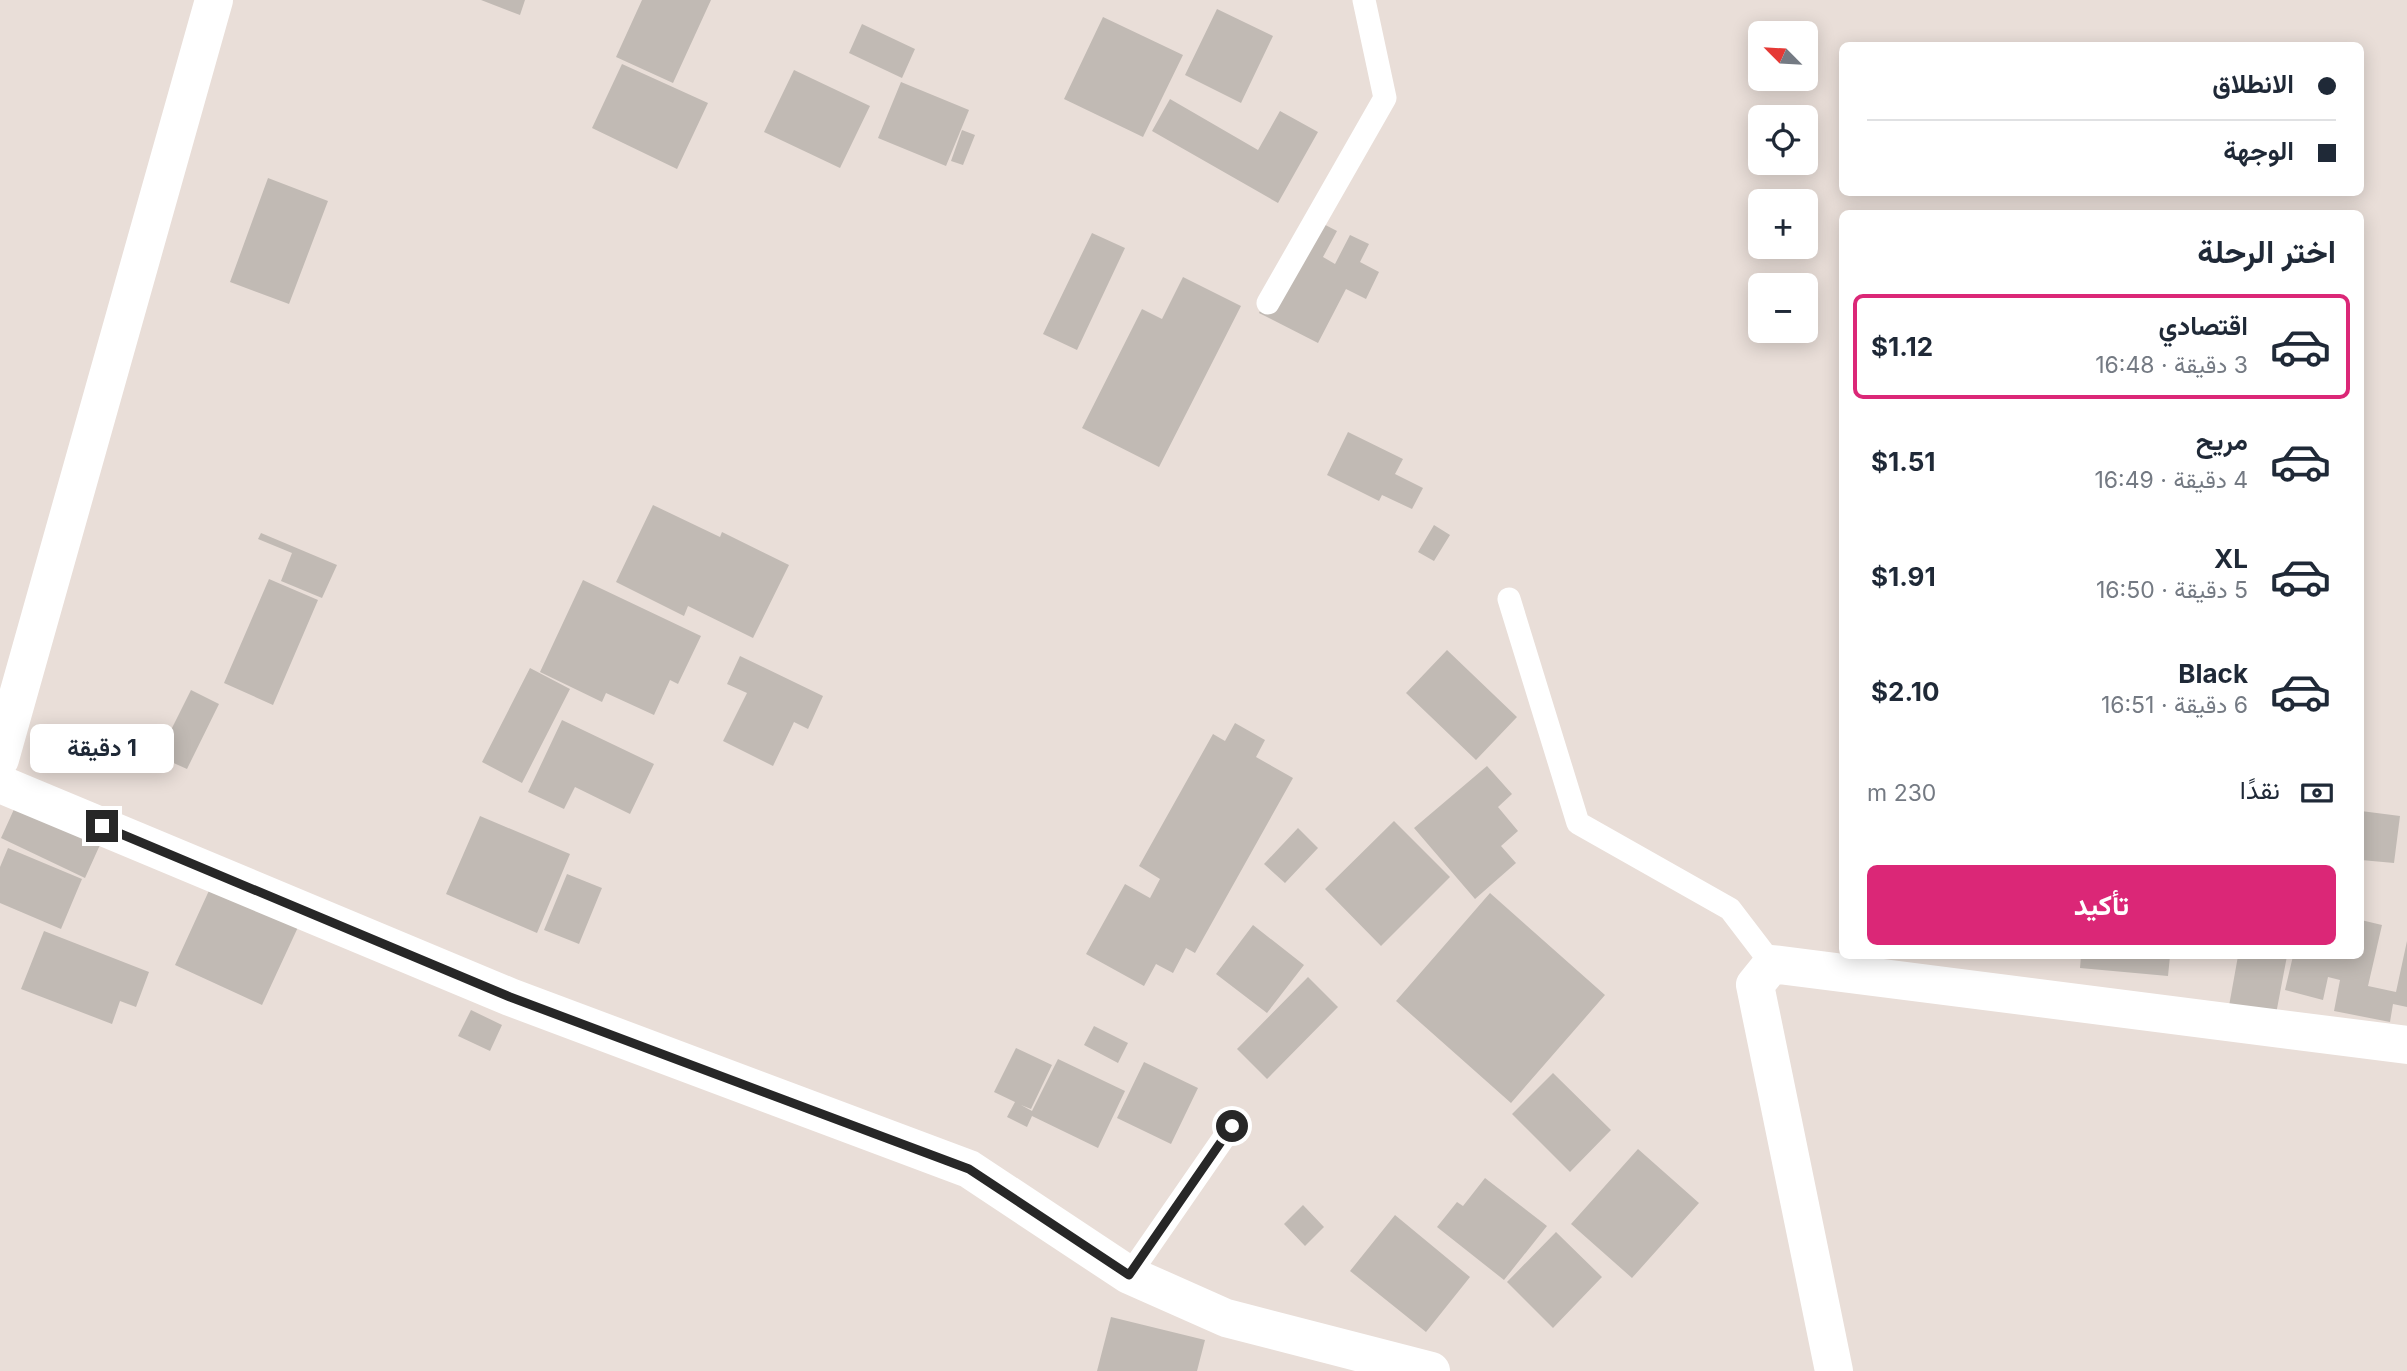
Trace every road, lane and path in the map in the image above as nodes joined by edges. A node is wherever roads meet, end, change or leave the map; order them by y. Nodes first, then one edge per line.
1 (214, 0) edge
2 (1364, 0) edge
3 (1268, 303) dead end
4 (1509, 598) dead end
5 (0, 760) edge
6 (0, 784) edge
7 (1772, 964) junction
8 (2407, 1045) edge
9 (1232, 1126) dead end
10 (1129, 1275) junction
11 (1431, 1371) edge
12 (1834, 1371) edge

1 - 5 street
2 - 3 lane
4 - 7 lane
6 - 10 street
7 - 8 street
7 - 12 street
9 - 10 lane
10 - 11 street

